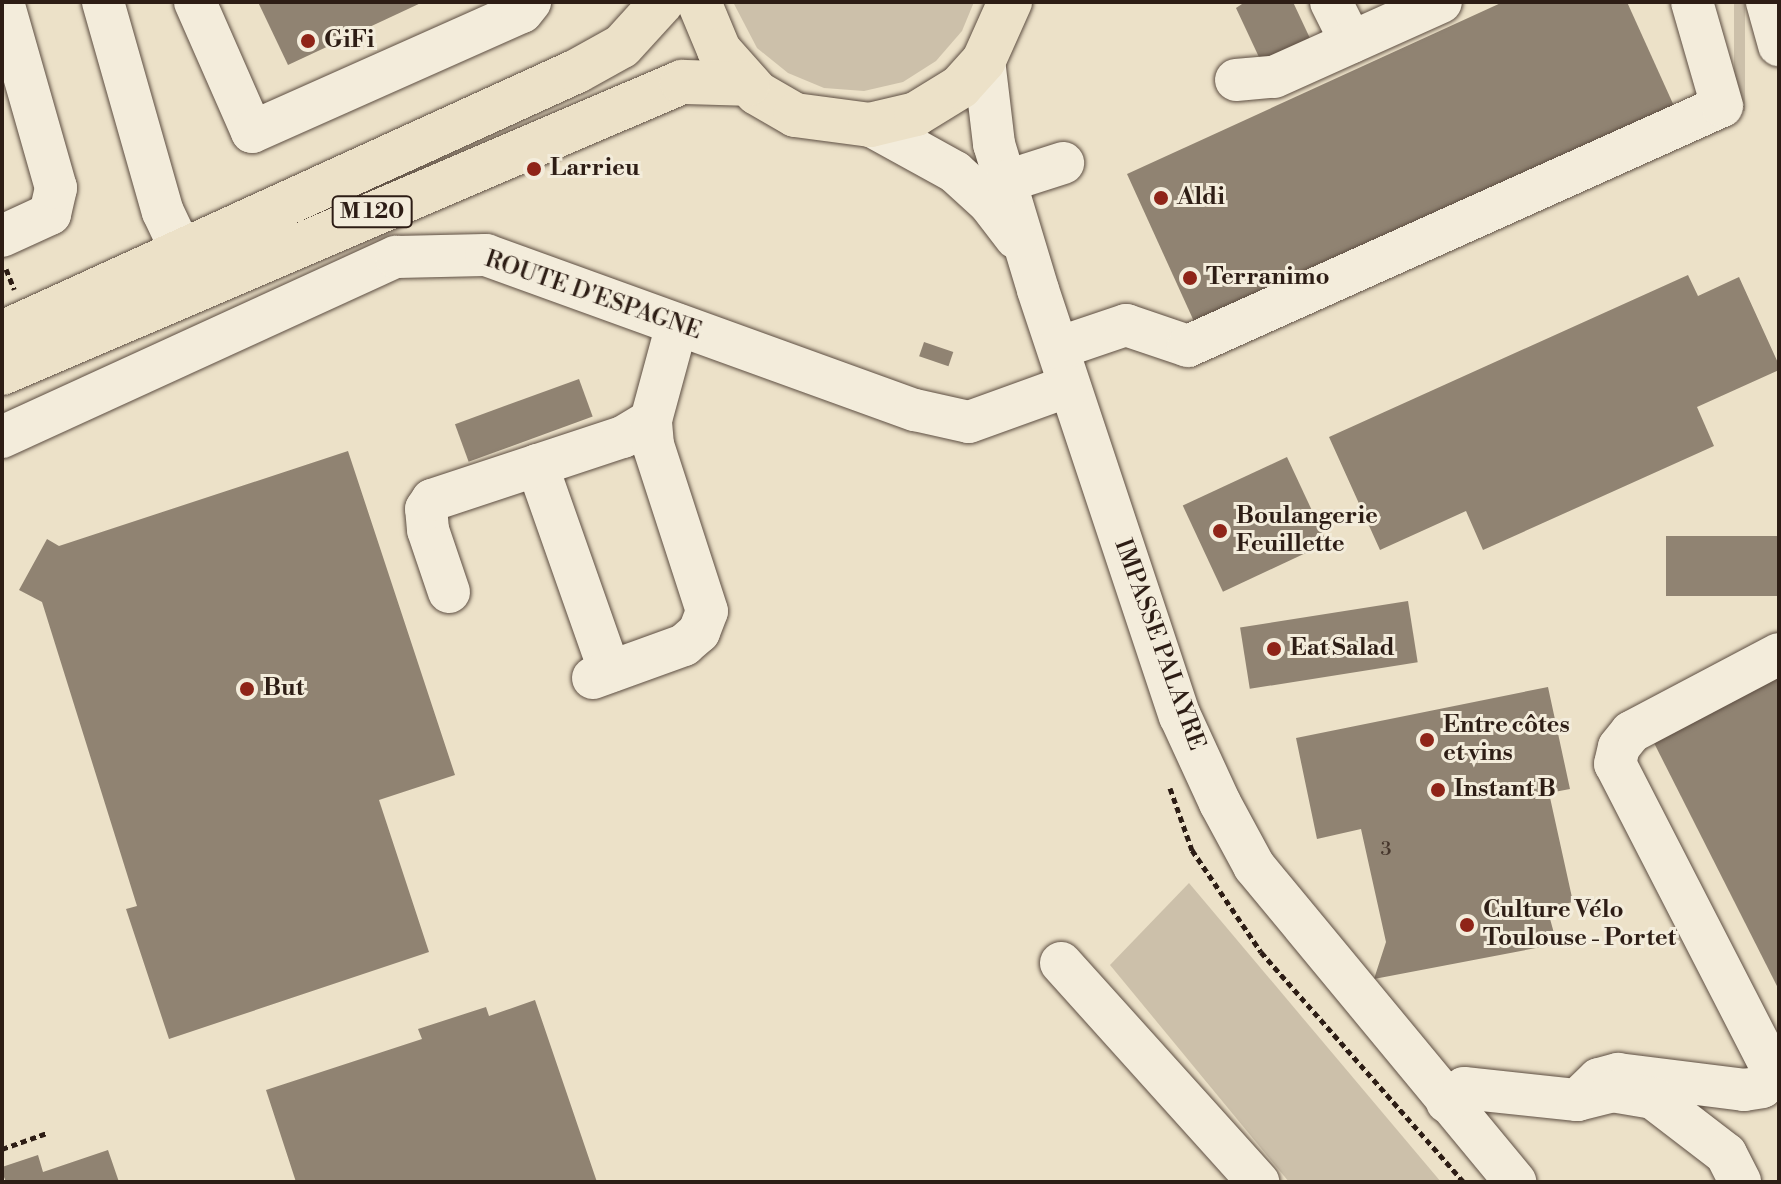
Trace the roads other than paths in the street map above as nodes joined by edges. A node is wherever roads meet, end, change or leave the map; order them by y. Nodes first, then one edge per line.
1 (3, 2) edge
2 (103, 2) edge
3 (195, 2) edge
4 (530, 2) edge
5 (662, 2) edge
6 (699, 2) edge
7 (1010, 2) edge
8 (1331, 2) edge
9 (1441, 2) edge
10 (1692, 2) edge
11 (1767, 2) edge
12 (1351, 42) junction
13 (1779, 45) edge
14 (984, 60) junction
15 (1236, 80) dead end
16 (748, 84) junction
17 (870, 125) junction
18 (1063, 163) dead end
19 (1007, 181) junction
20 (2, 236) edge
21 (181, 250) junction
22 (1029, 255) junction
23 (9, 313) edge
24 (677, 324) junction
25 (1064, 367) junction
26 (2, 373) edge
27 (651, 420) junction
28 (2, 437) edge
29 (537, 465) junction
30 (449, 592) dead end
31 (1779, 654) edge
32 (1061, 963) dead end
33 (1774, 1088) edge
34 (1577, 1100) junction
35 (1447, 1102) junction
36 (1258, 1182) edge
37 (1515, 1182) edge
38 (1740, 1182) edge

1 - 20 street
2 - 21 street
3 - 4 street
5 - 21 main road, M 120
6 - 16 main road
7 - 14 main road
8 - 12 street
9 - 12 street
10 - 25 street, ROUTE D'ESPAGNE
11 - 13 street
12 - 15 street
14 - 17 main road
14 - 19 street, IMPASSE PALAYRE
16 - 17 main road
16 - 26 main road, M 120
17 - 22 street, IMPASSE PALAYRE
18 - 19 street
19 - 22 street, IMPASSE PALAYRE
21 - 23 main road, M 120
22 - 25 street, IMPASSE PALAYRE
24 - 25 street, ROUTE D'ESPAGNE
24 - 27 street
24 - 28 street, ROUTE D'ESPAGNE
25 - 35 street, IMPASSE PALAYRE
27 - 29 street
27 - 29 street
29 - 30 street
31 - 33 street
32 - 36 street
33 - 34 street
34 - 35 street
34 - 38 street
35 - 37 street, IMPASSE PALAYRE

